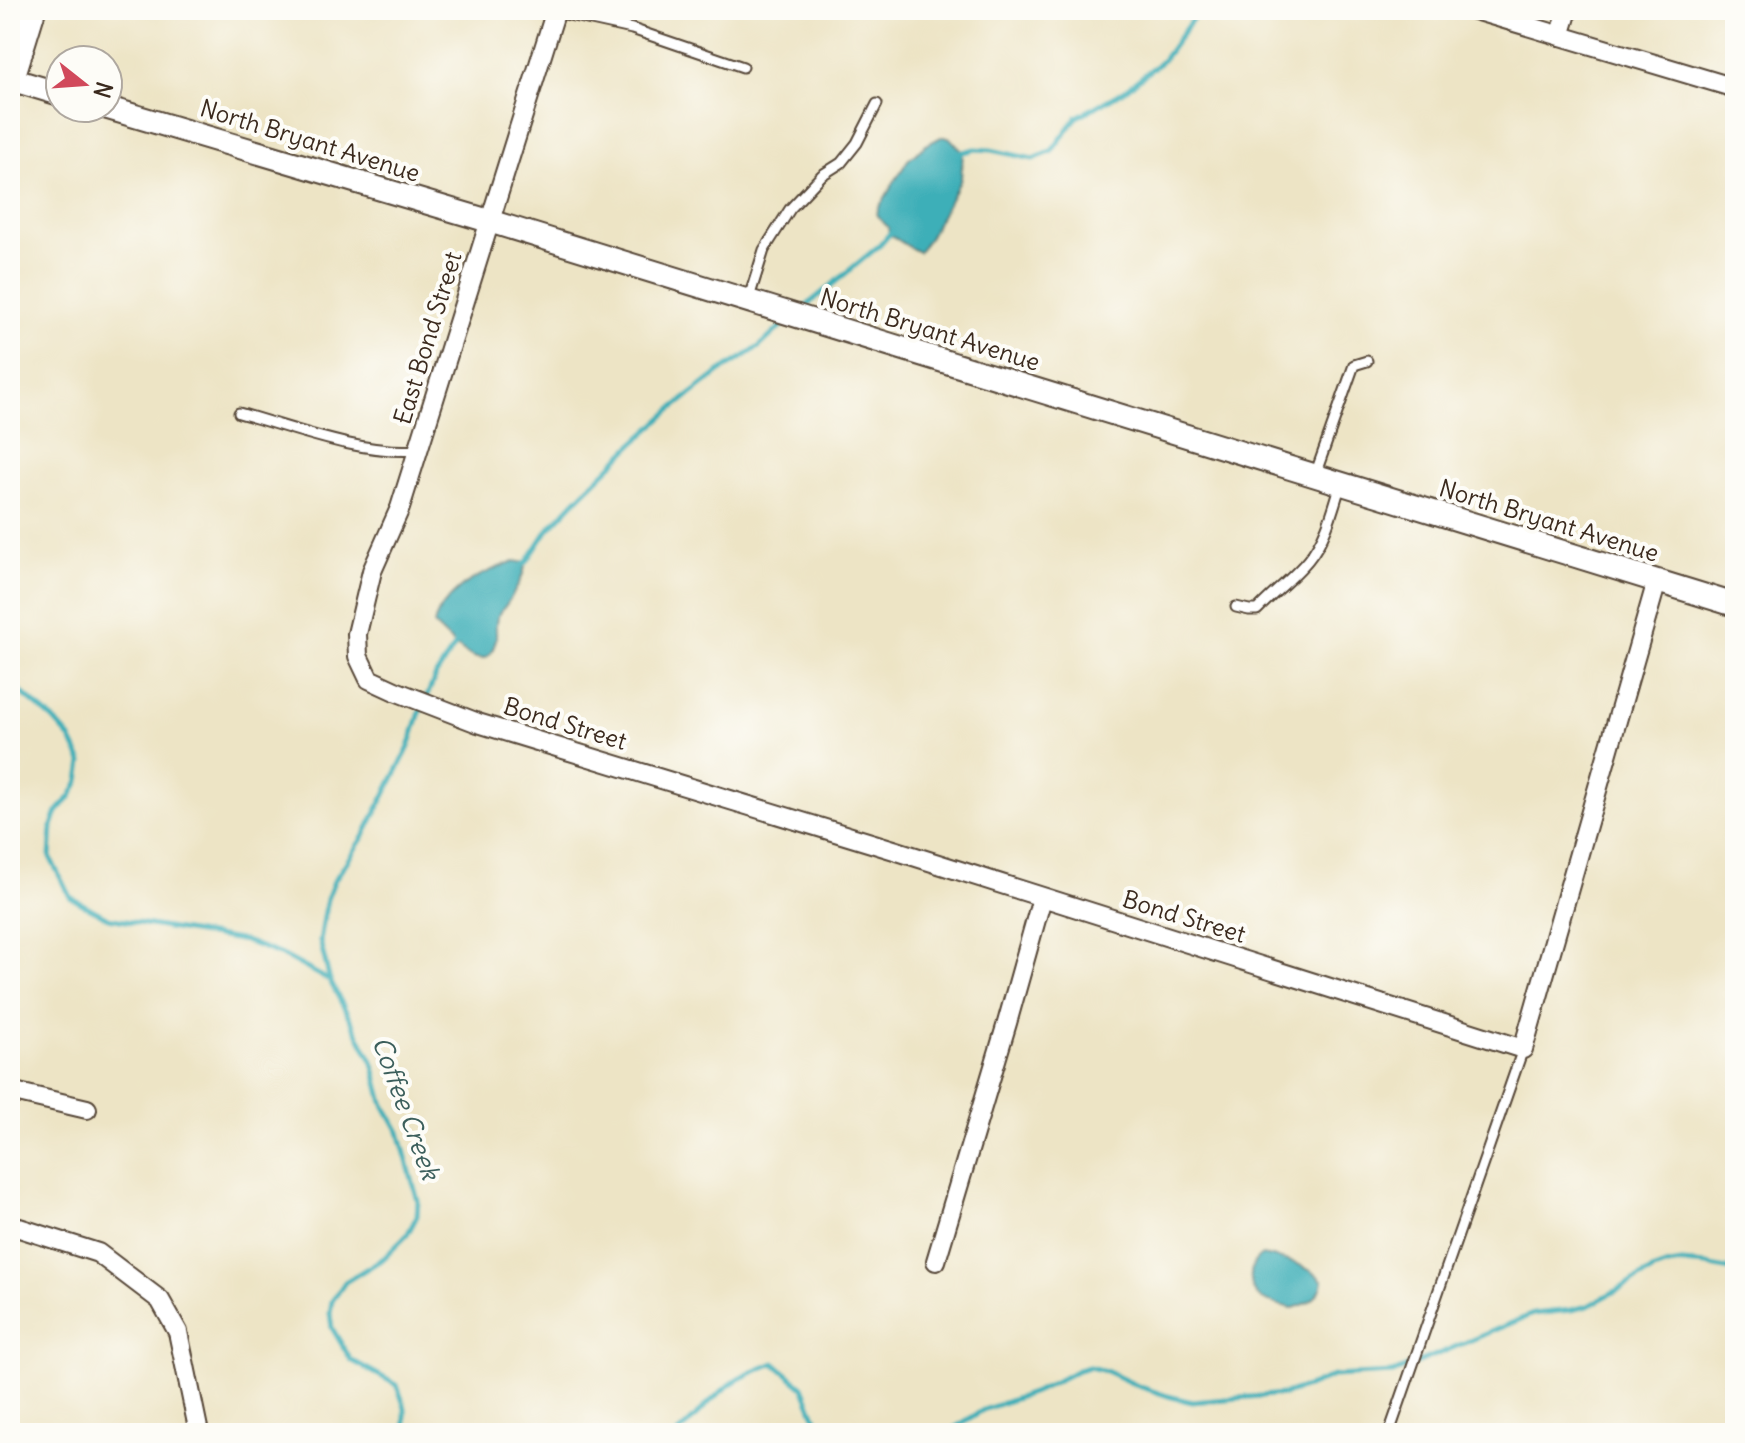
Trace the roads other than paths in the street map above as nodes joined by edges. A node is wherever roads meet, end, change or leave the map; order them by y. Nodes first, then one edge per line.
1 (34, 10) edge
2 (1474, 10) edge
3 (1568, 10) edge
4 (555, 11) edge
5 (1560, 36) junction
6 (743, 67) dead end
7 (11, 82) edge
8 (1735, 88) edge
9 (44, 90) edge
10 (877, 104) dead end
11 (124, 113) edge
12 (489, 221) junction
13 (748, 301) junction
14 (1367, 361) dead end
15 (239, 413) dead end
16 (418, 450) junction
17 (1315, 475) junction
18 (1341, 483) junction
19 (1657, 581) junction
20 (1735, 605) edge
21 (1236, 607) dead end
22 (369, 679) joint
23 (1042, 898) junction
24 (1523, 1049) junction
25 (10, 1091) edge
26 (87, 1109) dead end
27 (10, 1225) edge
28 (936, 1261) dead end
29 (199, 1433) edge
30 (1389, 1433) edge

1 - 7 street
2 - 5 street
3 - 5 street
4 - 6 lane
4 - 12 street, East Bond Street
5 - 8 street
7 - 9 street
10 - 13 lane
11 - 12 street, North Bryant Avenue
12 - 13 street, North Bryant Avenue
12 - 16 street, East Bond Street
13 - 17 street, North Bryant Avenue
14 - 17 lane
15 - 16 lane
16 - 22 street, East Bond Street
17 - 18 street, North Bryant Avenue
18 - 19 street, North Bryant Avenue
18 - 21 lane
19 - 20 street, North Bryant Avenue
19 - 24 street
22 - 23 street, Bond Street
23 - 24 street, Bond Street
23 - 28 street
24 - 30 lane
25 - 26 street
27 - 29 street

